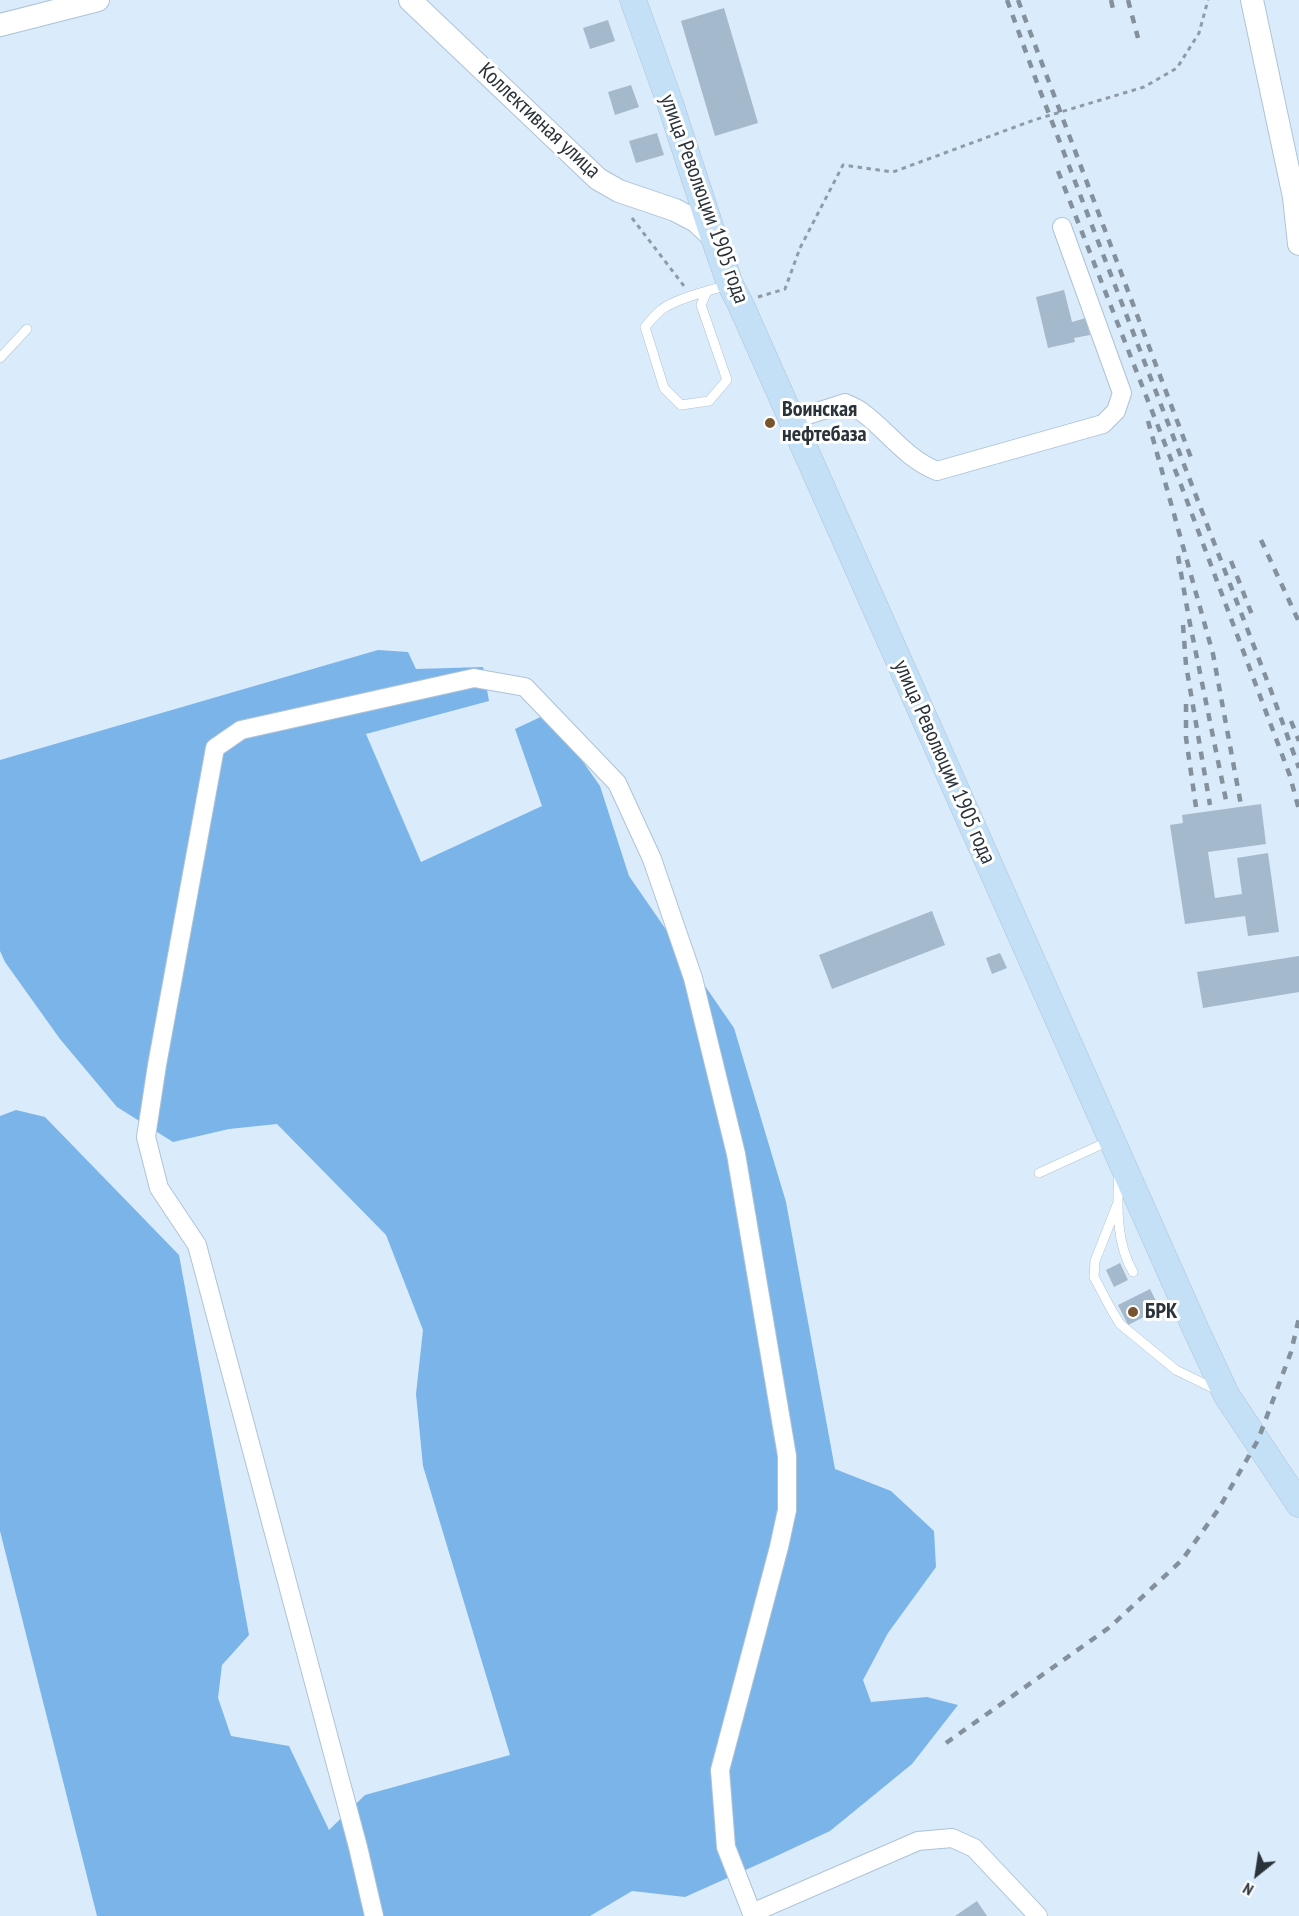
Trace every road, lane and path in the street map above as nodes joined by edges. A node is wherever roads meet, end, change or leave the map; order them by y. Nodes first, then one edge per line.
1 (98, 0) edge
2 (410, 0) edge
3 (633, 0) edge
4 (1208, 0) edge
5 (1252, 0) edge
6 (58, 5) edge
7 (0, 25) edge
8 (698, 194) junction
9 (675, 210) junction
10 (632, 218) dead end
11 (1062, 227) dead end
12 (714, 238) junction
13 (1299, 244) edge
14 (726, 293) junction
15 (691, 296) junction
16 (27, 329) dead end
17 (0, 358) edge
18 (792, 420) junction
19 (1115, 1149) junction
20 (1039, 1173) dead end
21 (1117, 1205) junction
22 (1134, 1272) dead end
23 (1227, 1396) junction
24 (1299, 1504) edge
25 (752, 1914) edge
26 (374, 1916) edge
27 (1038, 1916) edge

1 - 6 street
2 - 9 street, Коллективная улица
3 - 8 main road, улица Революции 1905 года
4 - 14 path
5 - 13 street
6 - 7 street
8 - 9 street
8 - 12 main road, улица Революции 1905 года
9 - 12 street, Коллективная улица
10 - 15 path
11 - 18 street
12 - 14 main road, улица Революции 1905 года
14 - 15 lane
14 - 15 lane
14 - 18 main road, улица Революции 1905 года
16 - 17 lane
18 - 19 main road, улица Революции 1905 года
19 - 20 lane
19 - 21 lane
19 - 23 main road, улица Революции 1905 года
21 - 22 lane
21 - 23 lane
23 - 24 main road, улица Революции 1905 года
25 - 26 street
25 - 27 street

